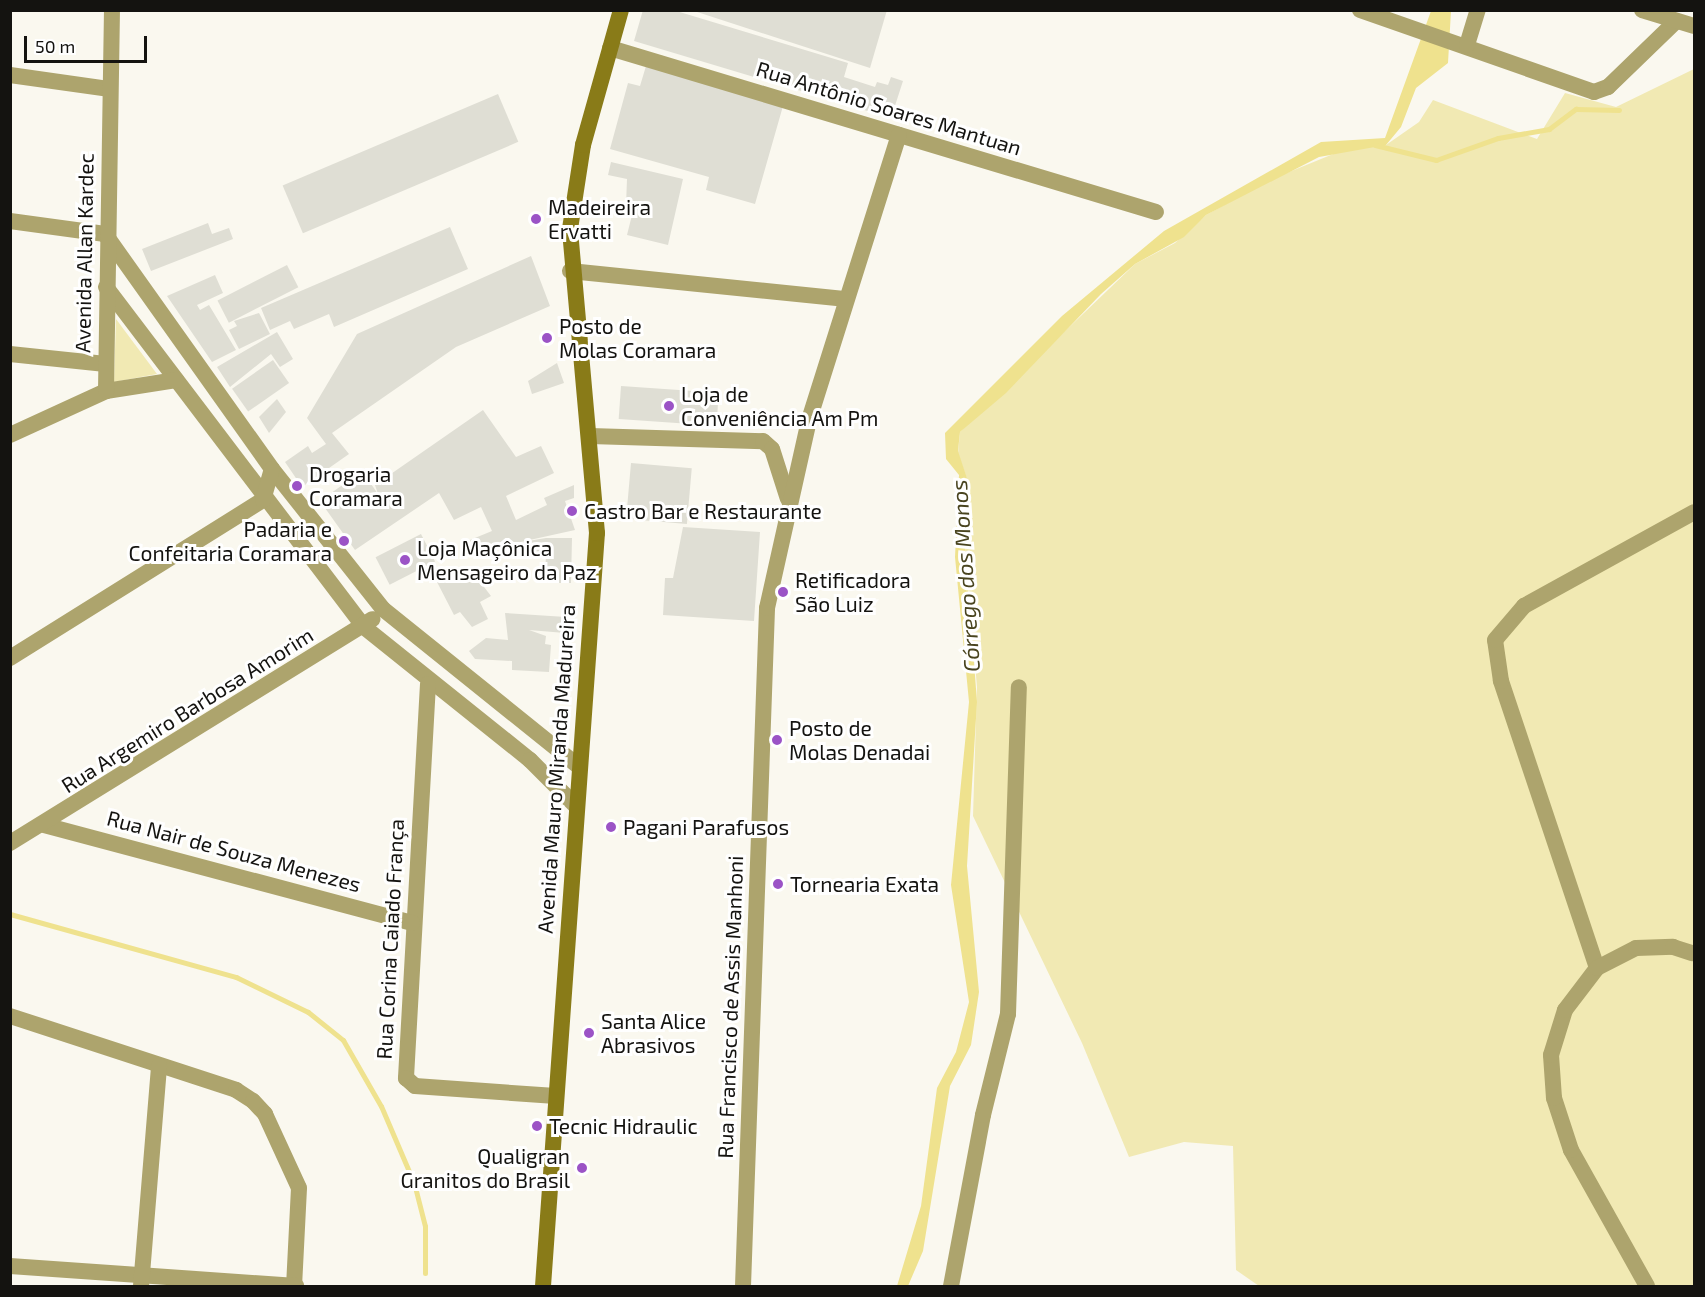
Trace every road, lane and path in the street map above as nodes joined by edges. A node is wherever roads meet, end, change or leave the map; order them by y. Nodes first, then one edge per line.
1 (112, 10) edge
2 (621, 10) edge
3 (1360, 10) edge
4 (1478, 10) edge
5 (1642, 10) edge
6 (1676, 21) junction
7 (1695, 26) edge
8 (1461, 43) junction
9 (610, 48) junction
10 (10, 75) edge
11 (110, 89) junction
12 (899, 135) junction
13 (1156, 212) dead end
14 (10, 221) edge
15 (105, 234) junction
16 (570, 271) junction
17 (106, 287) junction
18 (847, 299) junction
19 (10, 354) edge
20 (105, 364) junction
21 (176, 380) junction
22 (106, 391) junction
23 (231, 413) junction
24 (212, 428) junction
25 (10, 435) edge
26 (590, 436) junction
27 (272, 469) junction
28 (263, 500) junction
29 (788, 500) junction
30 (1695, 512) edge
31 (383, 609) junction
32 (364, 627) junction
33 (10, 658) edge
34 (428, 684) junction
35 (1019, 687) dead end
36 (578, 766) junction
37 (575, 805) junction
38 (44, 825) junction
39 (10, 843) edge
40 (412, 923) junction
41 (1692, 953) dead end
42 (1597, 968) junction
43 (10, 1016) edge
44 (159, 1066) junction
45 (556, 1096) junction
46 (10, 1266) edge
47 (142, 1279) edge
48 (295, 1286) edge
49 (543, 1287) edge
50 (743, 1287) edge
51 (951, 1287) edge
52 (1647, 1287) edge

1 - 11 street, Avenida Allan Kardec
2 - 9 main road, Avenida Mauro Miranda Madureira
3 - 8 street
4 - 8 street
5 - 6 street
6 - 7 street
6 - 8 street
9 - 12 street, Rua Antônio Soares Mantuan
9 - 16 main road, Avenida Mauro Miranda Madureira
10 - 11 street
11 - 15 street, Avenida Allan Kardec
12 - 13 street, Rua Antônio Soares Mantuan
12 - 18 street, Rua Francisco de Assis Manhoni
14 - 15 street
15 - 17 street, Avenida Allan Kardec
15 - 23 street
16 - 18 street
16 - 26 main road, Avenida Mauro Miranda Madureira
17 - 20 street, Avenida Allan Kardec
17 - 21 street
18 - 29 street, Rua Francisco de Assis Manhoni
19 - 20 street
20 - 22 street, Avenida Allan Kardec
21 - 22 street
21 - 24 street
22 - 25 street
23 - 24 street
23 - 27 street
24 - 28 street
26 - 29 street
26 - 36 main road, Avenida Mauro Miranda Madureira
27 - 28 street
27 - 31 street
28 - 32 street
28 - 33 street
29 - 50 street, Rua Francisco de Assis Manhoni
30 - 42 street
31 - 32 street, Rua Argemiro Barbosa Amorim
31 - 36 street
32 - 34 street
32 - 38 street, Rua Argemiro Barbosa Amorim
34 - 37 street
34 - 40 street, Rua Corina Caiado França
35 - 51 street
36 - 37 main road, Avenida Mauro Miranda Madureira
37 - 45 main road, Avenida Mauro Miranda Madureira
38 - 39 street, Rua Argemiro Barbosa Amorim
38 - 40 street, Rua Nair de Souza Menezes
40 - 45 street, Rua Corina Caiado França
41 - 42 street
42 - 52 street
43 - 44 street
44 - 47 street
44 - 48 street
45 - 49 main road, Avenida Mauro Miranda Madureira
46 - 47 street
47 - 48 street

